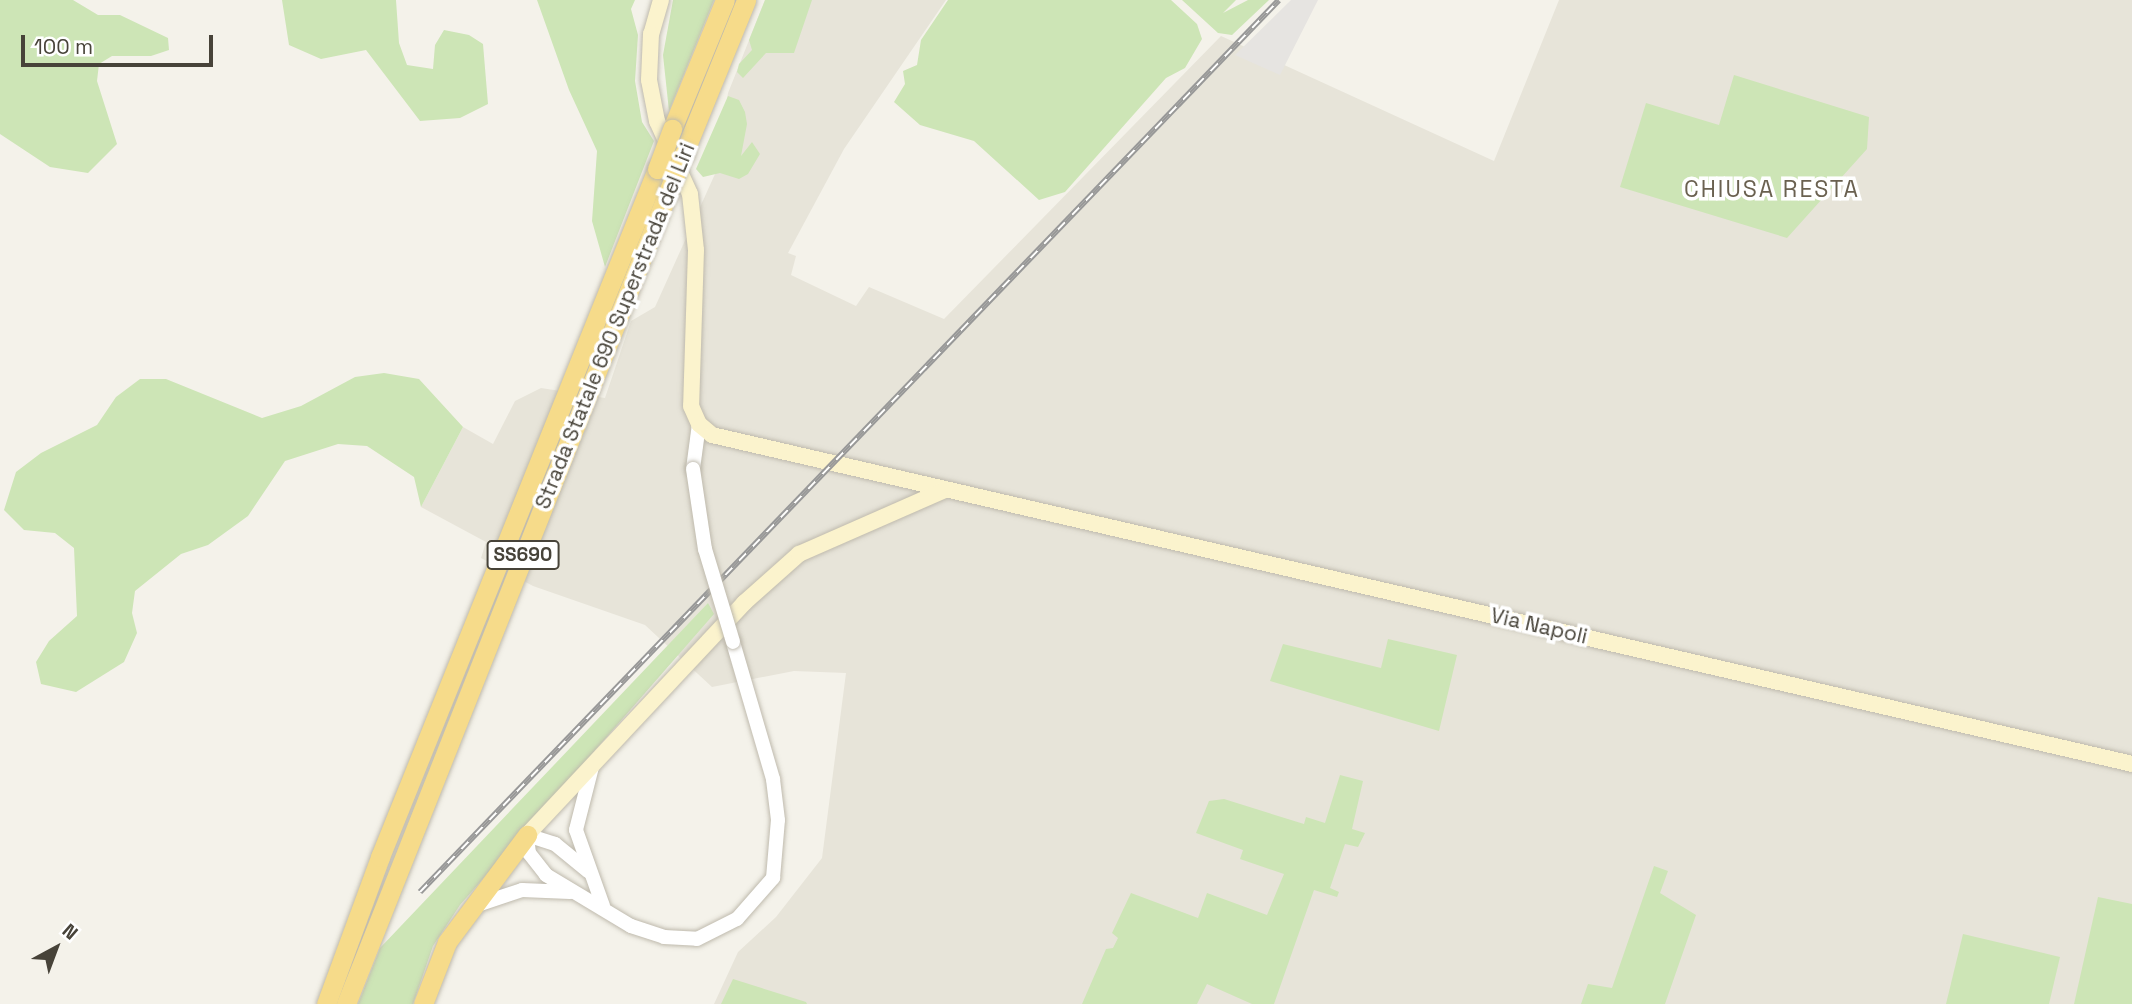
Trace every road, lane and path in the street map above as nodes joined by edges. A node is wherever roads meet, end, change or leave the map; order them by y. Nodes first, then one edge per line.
1 (660, 0) edge
2 (725, 0) edge
3 (746, 0) edge
4 (637, 243) junction
5 (699, 424) junction
6 (945, 490) junction
7 (595, 761) junction
8 (2132, 764) edge
9 (527, 835) junction
10 (389, 860) junction
11 (588, 871) junction
12 (570, 892) junction
13 (603, 906) junction
14 (472, 907) junction
15 (326, 1004) edge
16 (346, 1004) edge
17 (423, 1004) edge

1 - 5 main road
2 - 4 highway, Strada Statale 690 Superstrada del Liri / SS690, bridge
3 - 4 highway, Strada Statale 690 Superstrada del Liri / SS690, bridge
4 - 10 highway, Strada Statale 690 Superstrada del Liri / SS690
5 - 6 main road, Via Napoli
5 - 13 street, bridge
6 - 7 main road
6 - 8 main road, Via Napoli
7 - 9 main road
7 - 11 street
9 - 11 street
9 - 12 street
9 - 14 highway
10 - 15 highway, Strada Statale 690 Superstrada del Liri / SS690
10 - 16 highway, Strada Statale 690 Superstrada del Liri / SS690
11 - 13 street
12 - 13 street
12 - 14 street
14 - 17 highway

